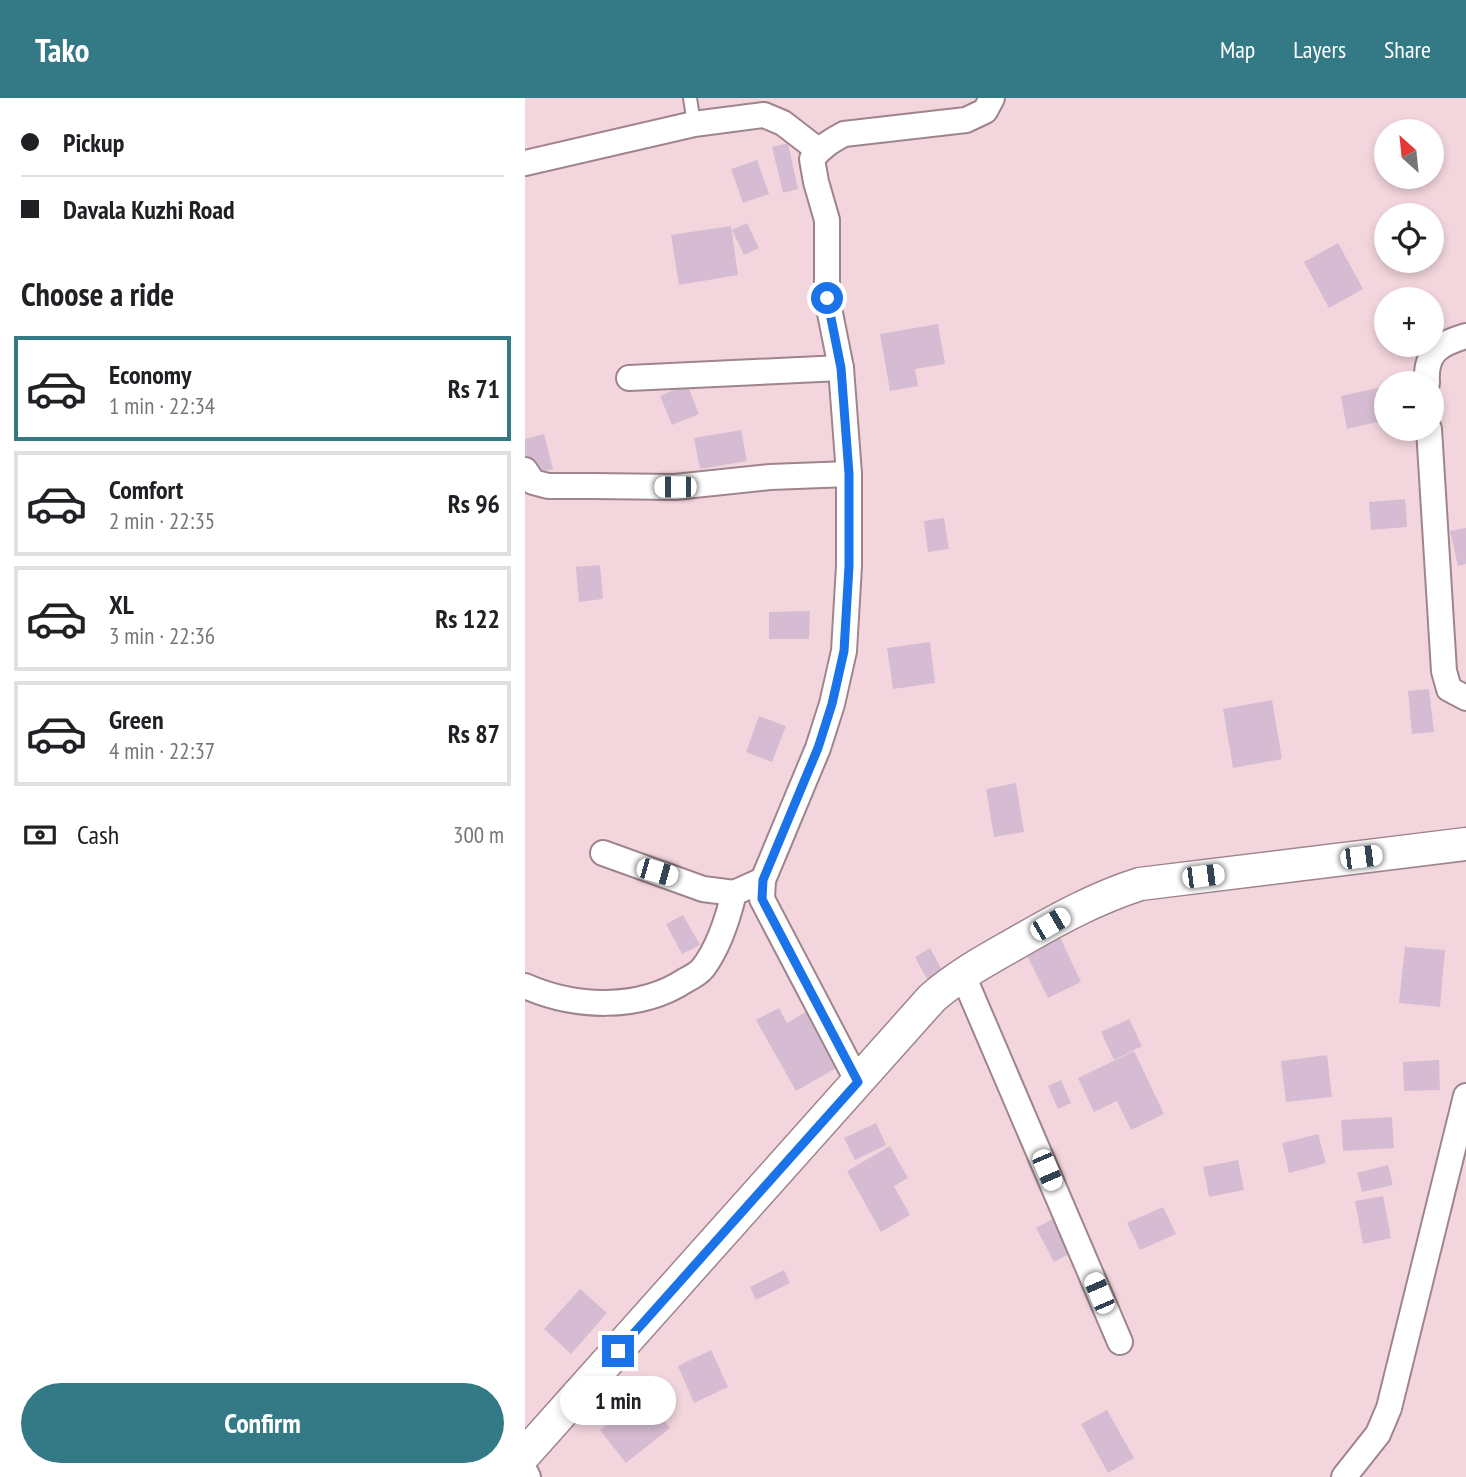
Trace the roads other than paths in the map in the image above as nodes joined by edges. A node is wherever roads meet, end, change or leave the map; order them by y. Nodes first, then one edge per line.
1 (690, 98) edge
2 (992, 98) edge
3 (694, 124) junction
4 (818, 150) junction
5 (525, 163) edge
6 (1466, 336) edge
7 (841, 368) junction
8 (1427, 371) edge
9 (629, 378) dead end
10 (1430, 441) edge
11 (525, 470) edge
12 (849, 474) junction
13 (1466, 698) edge
14 (1466, 844) edge
15 (603, 853) dead end
16 (763, 880) junction
17 (734, 893) junction
18 (962, 974) junction
19 (525, 986) edge
20 (858, 1082) junction
21 (1466, 1096) edge
22 (1121, 1342) dead end
23 (525, 1454) edge
24 (525, 1471) edge
25 (528, 1477) edge
26 (1344, 1477) edge

1 - 3 lane
2 - 4 street
3 - 4 street
3 - 5 street
4 - 7 street
6 - 8 street
7 - 9 street
7 - 12 street
10 - 13 street
11 - 12 street
12 - 16 street
14 - 18 street
15 - 17 street
16 - 17 street
16 - 20 street
17 - 19 street
18 - 20 street
18 - 22 street
20 - 23 street
21 - 26 street
24 - 25 street

